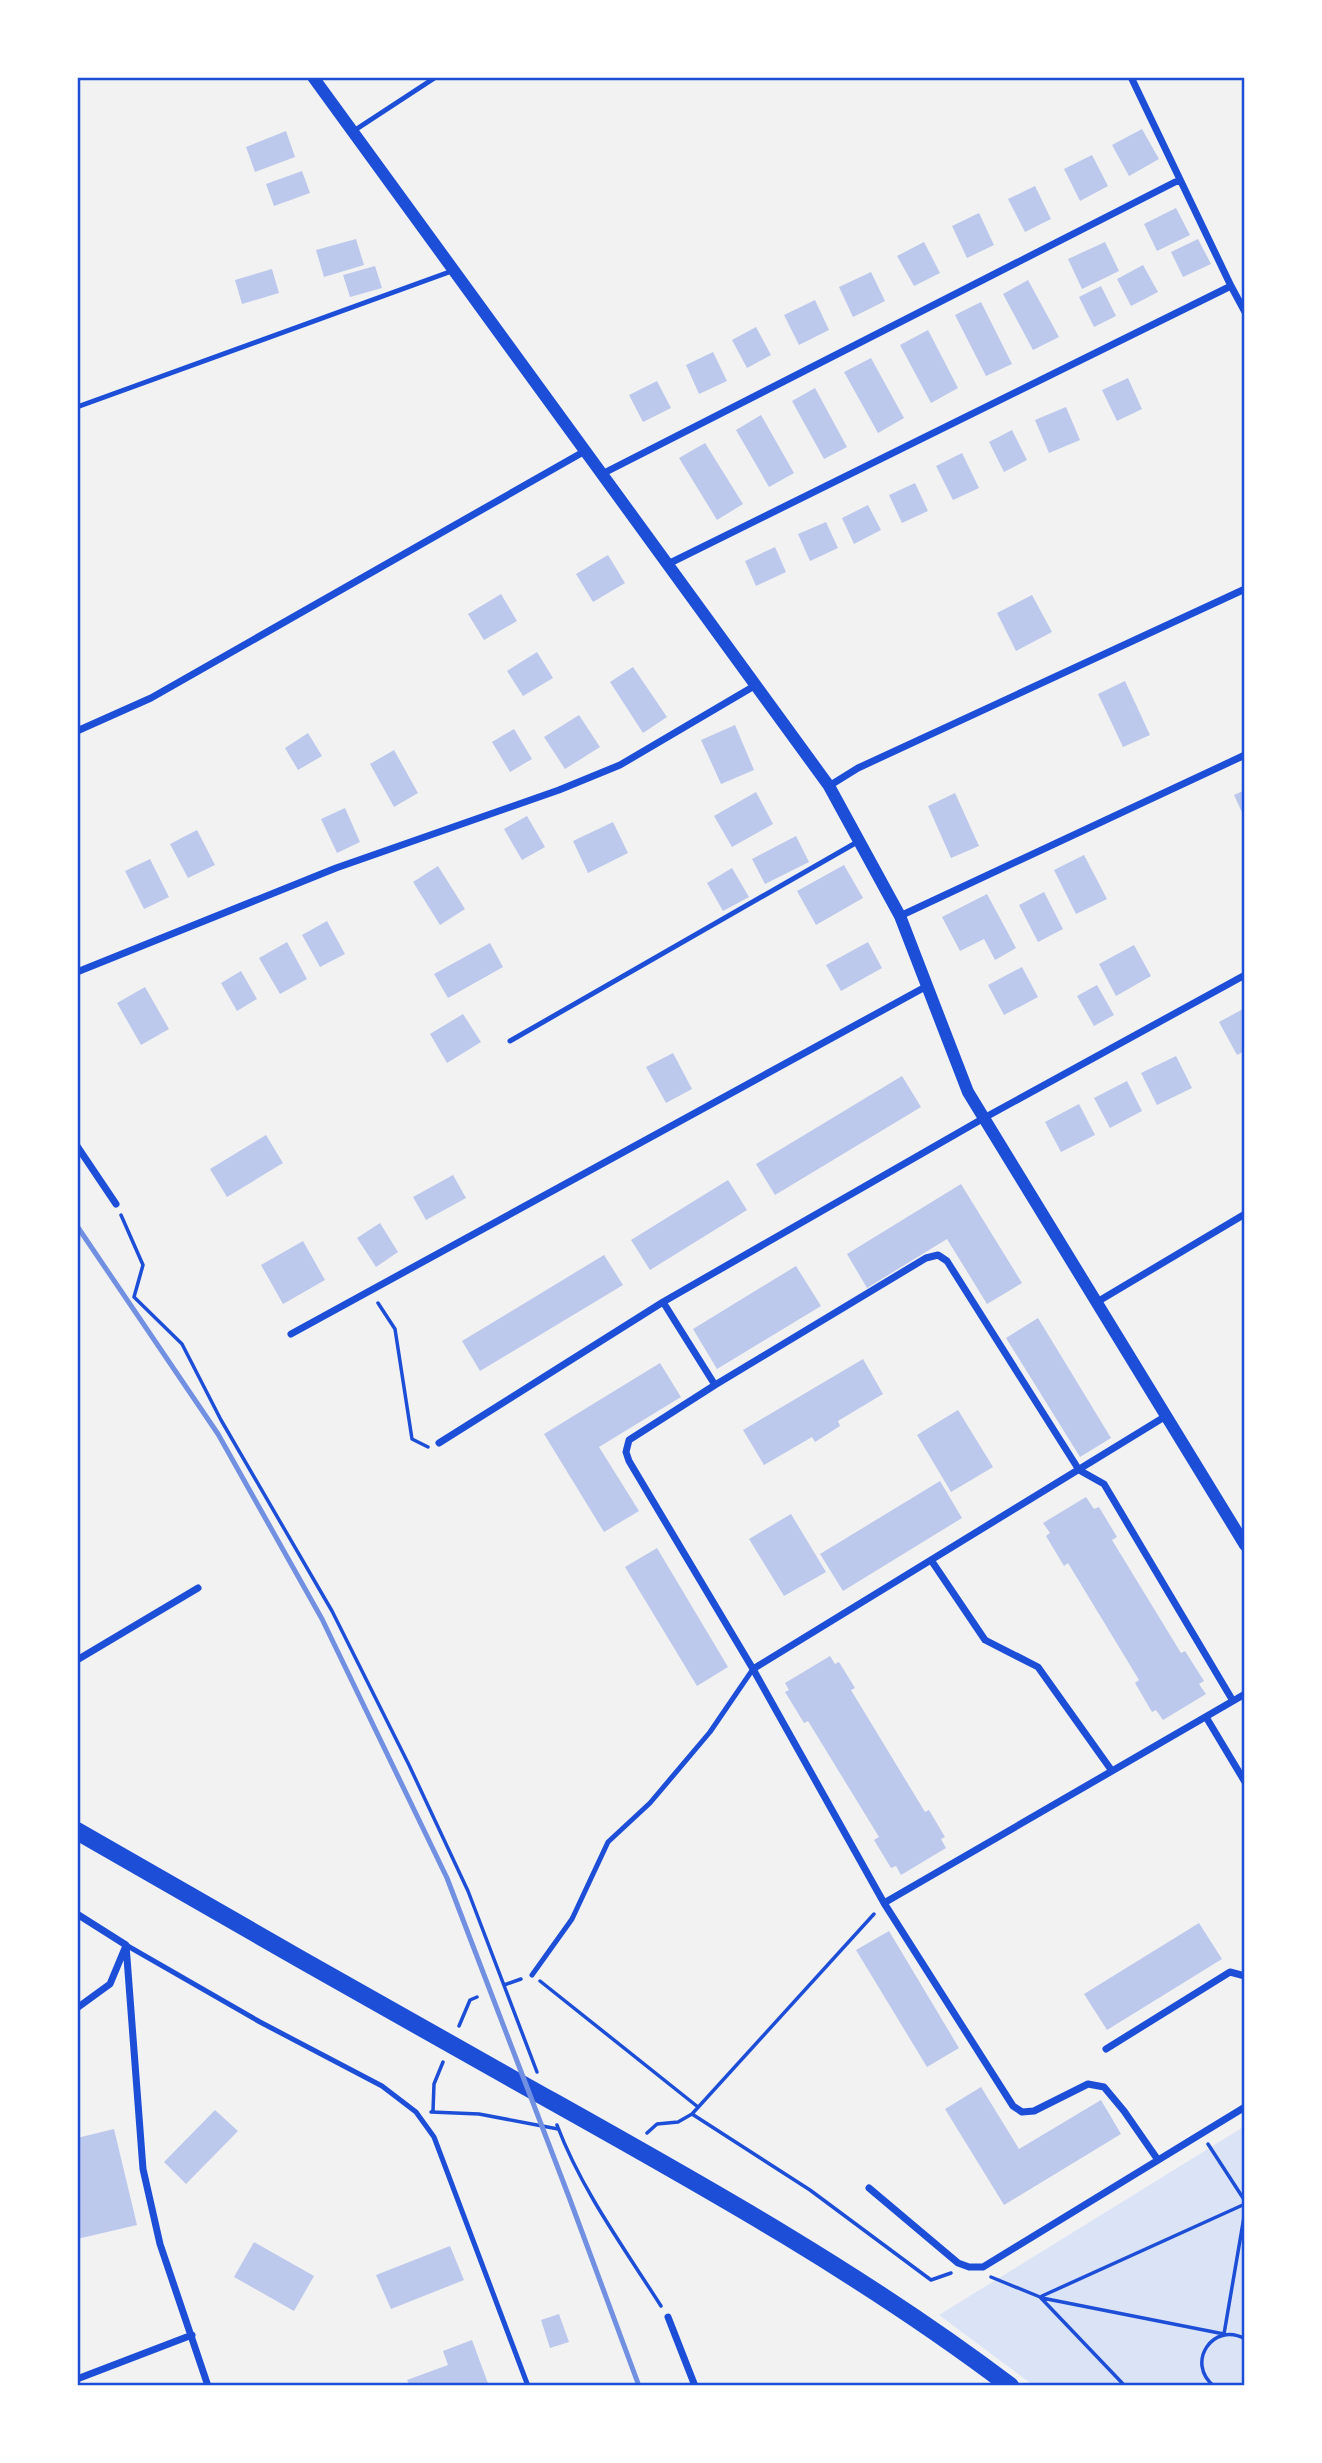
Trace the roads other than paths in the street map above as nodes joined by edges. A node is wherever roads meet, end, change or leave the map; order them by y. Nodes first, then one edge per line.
1 (313, 77) edge
2 (436, 77) edge
3 (1131, 77) edge
4 (352, 132) junction
5 (1179, 180) junction
6 (454, 270) junction
7 (1231, 286) junction
8 (1245, 312) edge
9 (77, 407) edge
10 (585, 452) junction
11 (602, 474) junction
12 (668, 564) junction
13 (1245, 589) edge
14 (756, 685) junction
15 (77, 731) edge
16 (1245, 755) edge
17 (829, 786) junction
18 (859, 841) junction
19 (900, 916) junction
20 (77, 972) edge
21 (1245, 975) edge
22 (927, 986) junction
23 (510, 1041) dead end
24 (984, 1118) junction
25 (77, 1146) edge
26 (116, 1203) road end
27 (1245, 1214) edge
28 (663, 1302) junction
29 (1097, 1303) junction
30 (291, 1334) dead end
31 (715, 1385) junction
32 (1166, 1416) junction
33 (439, 1443) road end
34 (1079, 1470) junction
35 (1245, 1545) edge
36 (931, 1560) junction
37 (198, 1588) dead end
38 (77, 1660) edge
39 (753, 1670) junction
40 (1245, 1694) edge
41 (1233, 1701) junction
42 (1206, 1717) junction
43 (1112, 1771) junction
44 (1245, 1782) edge
45 (77, 1831) edge
46 (884, 1903) junction
47 (77, 1914) edge
48 (126, 1945) junction
49 (532, 1975) road end
50 (1245, 1976) edge
51 (77, 2008) edge
52 (1106, 2049) dead end
53 (1245, 2107) edge
54 (1158, 2160) junction
55 (869, 2188) dead end
56 (668, 2317) road end
57 (192, 2336) junction
58 (77, 2379) edge
59 (208, 2386) edge
60 (528, 2386) edge
61 (695, 2386) edge
62 (1010, 2386) edge

1 - 4 street
2 - 4 lane
3 - 5 street
4 - 6 street
5 - 7 street
5 - 11 street
6 - 9 lane
6 - 10 street
7 - 8 street
7 - 12 street
10 - 11 street
10 - 15 street
11 - 12 street
12 - 14 street
13 - 17 street
14 - 17 street
14 - 20 street
16 - 19 street
17 - 18 street
18 - 19 street
18 - 23 lane
19 - 22 street
21 - 24 street
22 - 24 street
22 - 30 street
24 - 28 street
24 - 29 street
25 - 26 street
27 - 29 street
28 - 31 street
28 - 33 street
29 - 32 street
31 - 34 street
31 - 39 street
32 - 34 street
32 - 35 street
34 - 36 street
34 - 41 street
36 - 39 street
36 - 43 street
37 - 38 street
39 - 46 street
39 - 49 lane
40 - 41 street
41 - 42 street
42 - 43 street
42 - 44 street
43 - 46 street
45 - 62 main road
46 - 54 street
47 - 48 street
48 - 51 street
48 - 57 street
48 - 60 lane
50 - 52 street
53 - 54 street
54 - 55 street
56 - 61 street
57 - 58 street
57 - 59 street

